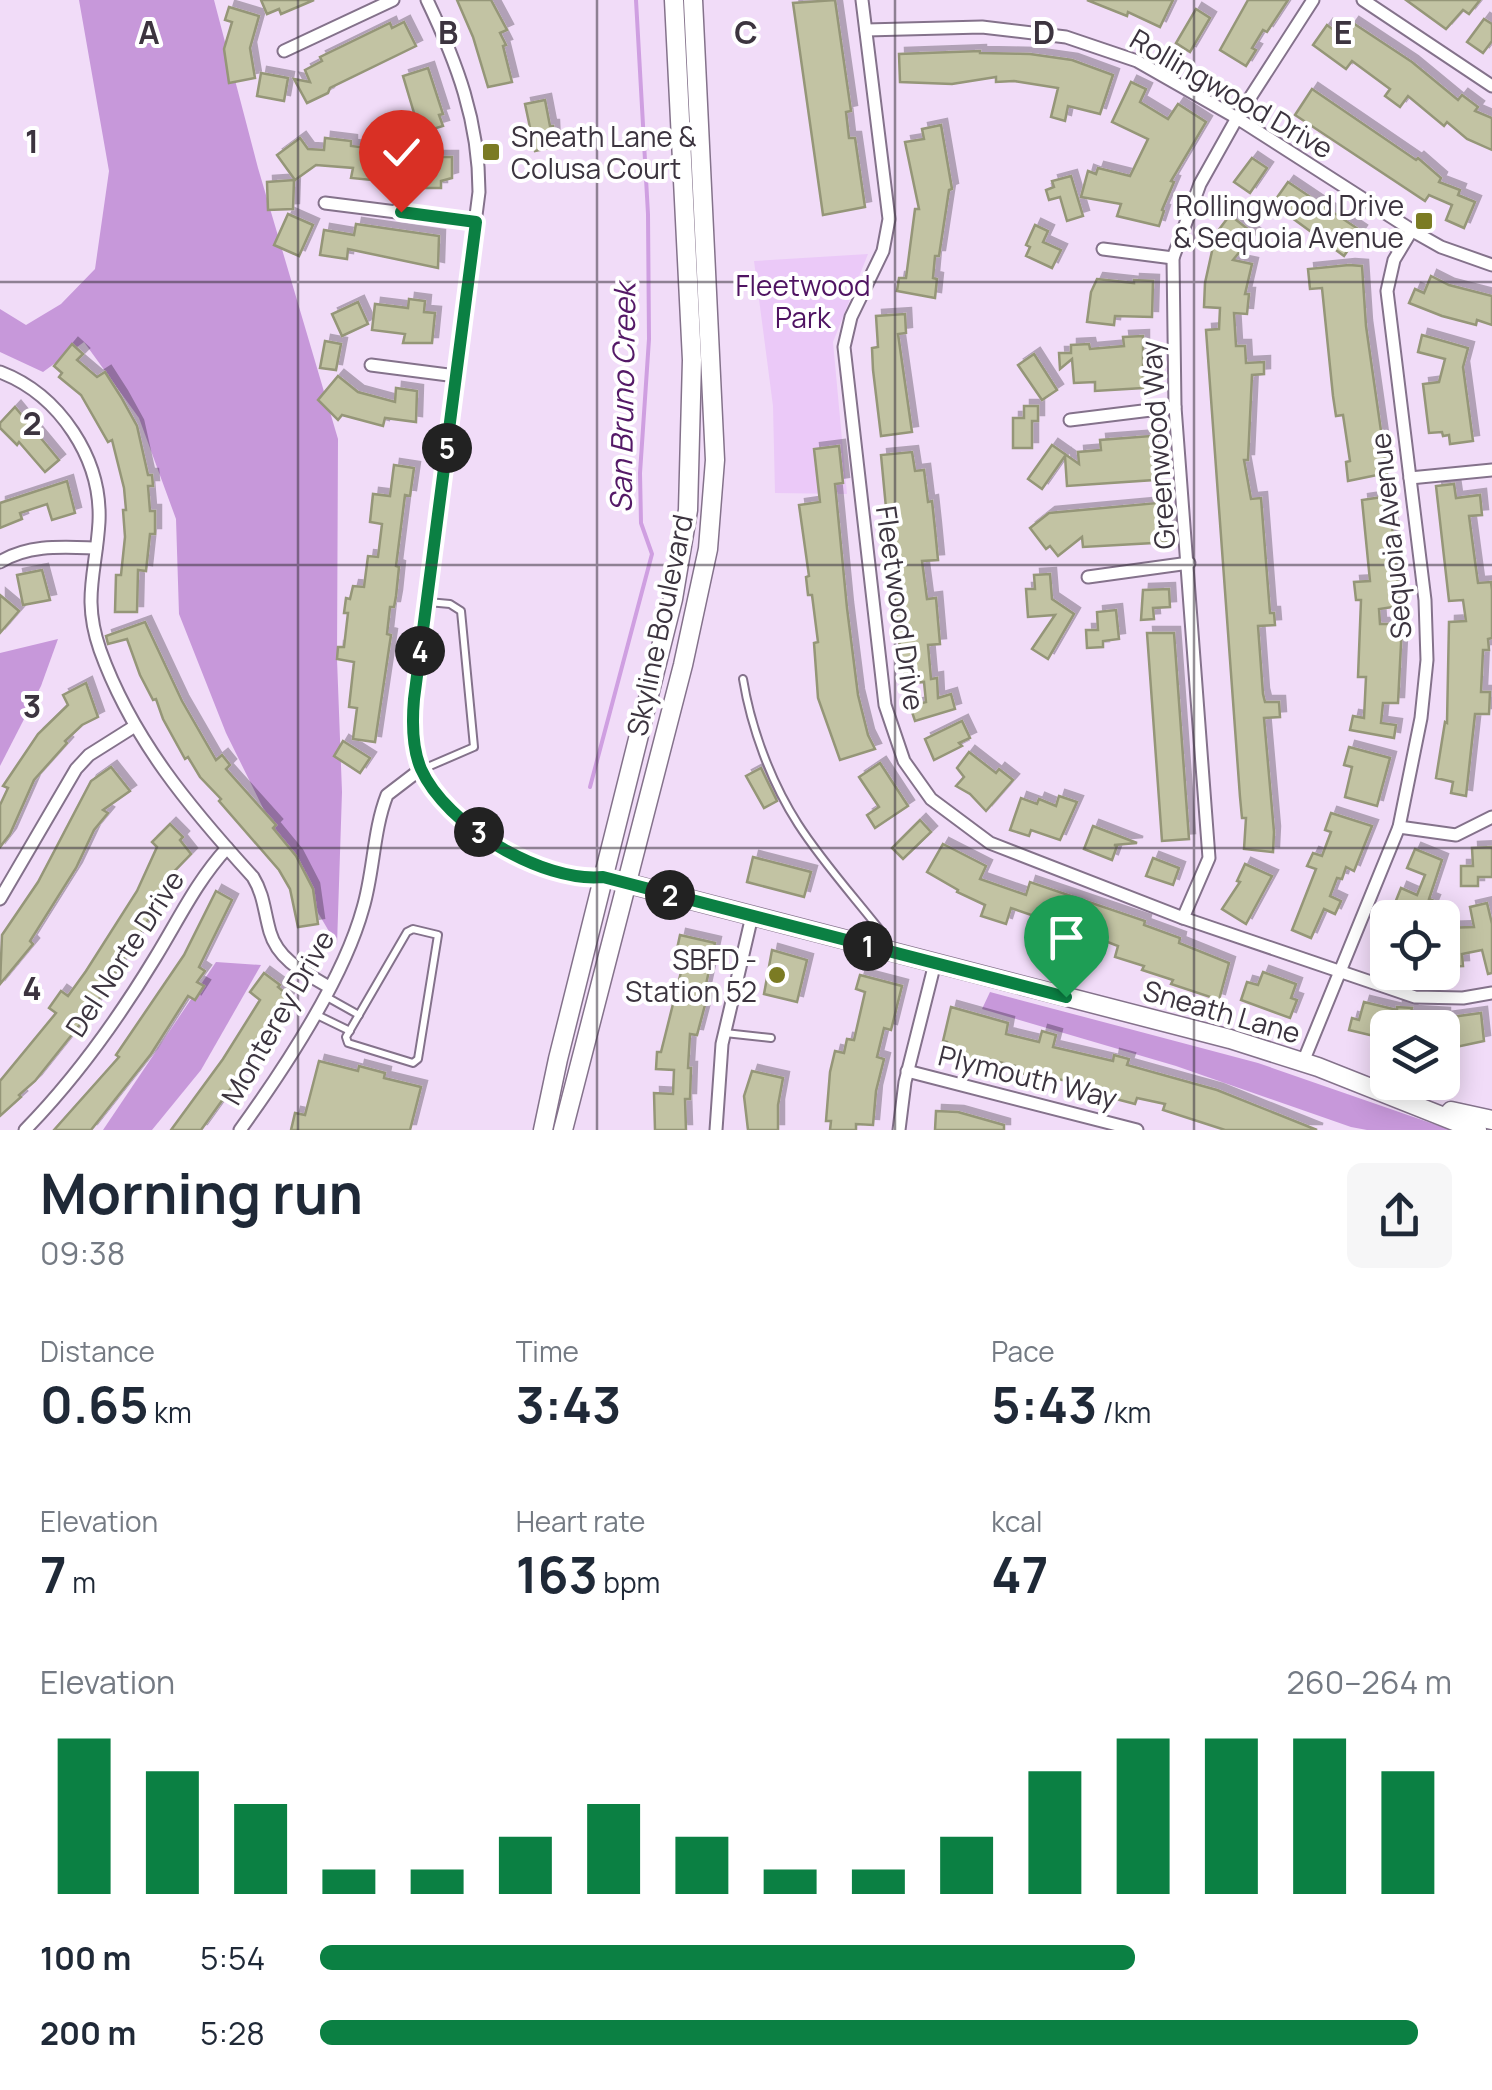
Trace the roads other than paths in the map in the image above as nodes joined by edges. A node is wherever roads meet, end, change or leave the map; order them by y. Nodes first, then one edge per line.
1 (393, 0) edge
2 (426, 0) edge
3 (674, 0) edge
4 (693, 0) edge
5 (862, 0) edge
6 (1314, 0) edge
7 (1363, 0) edge
8 (866, 30) junction
9 (284, 51) dead end
10 (1492, 86) edge
11 (1237, 118) junction
12 (325, 203) dead end
13 (476, 222) junction
14 (1412, 230) junction
15 (1102, 249) dead end
16 (1174, 258) junction
17 (1492, 265) edge
18 (371, 365) dead end
19 (0, 372) edge
20 (456, 376) junction
21 (1175, 407) junction
22 (1070, 420) dead end
23 (1492, 470) edge
24 (1410, 478) junction
25 (96, 548) junction
26 (0, 562) edge
27 (1189, 563) junction
28 (1088, 577) dead end
29 (426, 602) junction
30 (742, 679) dead end
31 (136, 726) junction
32 (422, 770) junction
33 (1492, 817) edge
34 (1399, 827) junction
35 (227, 848) junction
36 (603, 877) junction
37 (627, 884) junction
38 (0, 899) edge
39 (752, 916) junction
40 (1183, 918) junction
41 (880, 949) junction
42 (935, 963) junction
43 (1341, 972) junction
44 (326, 991) junction
45 (1492, 993) edge
46 (314, 1014) junction
47 (360, 1015) junction
48 (350, 1031) junction
49 (724, 1033) junction
50 (771, 1038) dead end
51 (1304, 1062) junction
52 (907, 1071) junction
53 (1370, 1087) edge
54 (1404, 1100) edge
55 (1406, 1100) edge
56 (1492, 1120) edge
57 (25, 1130) edge
58 (240, 1130) edge
59 (543, 1130) edge
60 (562, 1130) edge
61 (716, 1130) edge
62 (900, 1130) edge
63 (1137, 1130) edge
64 (1477, 1130) edge

1 - 9 street
2 - 13 street, Sneath Lane
3 - 36 main road, Skyline Boulevard
4 - 37 main road, Skyline Boulevard
5 - 8 street, Fleetwood Drive
6 - 11 street, Greenwood Way
7 - 10 street
8 - 11 street, Rollingwood Drive
8 - 40 street, Fleetwood Drive
11 - 14 street, Rollingwood Drive
11 - 16 street, Greenwood Way
12 - 13 street
13 - 20 street, Sneath Lane
14 - 17 street, Rollingwood Drive
14 - 24 street, Sequoia Avenue
15 - 16 street
16 - 21 street, Greenwood Way
18 - 20 street
19 - 25 street
20 - 29 street, Sneath Lane
21 - 22 street
21 - 27 street, Greenwood Way
23 - 24 street
24 - 34 street, Sequoia Avenue
25 - 26 street
25 - 31 street
27 - 28 street
27 - 40 street, Greenwood Way
29 - 32 street, Sneath Lane
29 - 32 lane
30 - 41 lane
31 - 35 street
31 - 38 street
32 - 36 street, Sneath Lane
32 - 44 street, Monterey Drive
33 - 34 street
34 - 43 street, Sequoia Avenue
35 - 44 street
35 - 57 street, Del Norte Drive
36 - 37 main road, Sneath Lane
36 - 59 main road, Skyline Boulevard
37 - 39 main road, Sneath Lane
37 - 60 main road, Skyline Boulevard
39 - 41 main road, Sneath Lane
39 - 49 street
40 - 43 street, Fleetwood Drive
41 - 42 main road, Sneath Lane
42 - 51 main road, Sneath Lane
42 - 52 street
43 - 45 street, Fleetwood Drive
43 - 51 street, Sequoia Avenue
44 - 46 street, Monterey Drive
44 - 47 lane
46 - 48 lane
46 - 58 street, Monterey Drive
47 - 48 lane
47 - 48 lane
49 - 50 lane
49 - 61 street
51 - 53 main road, Sneath Lane
52 - 62 street
52 - 63 street, Plymouth Way
54 - 64 main road, Sneath Lane
55 - 56 main road, Sneath Lane

